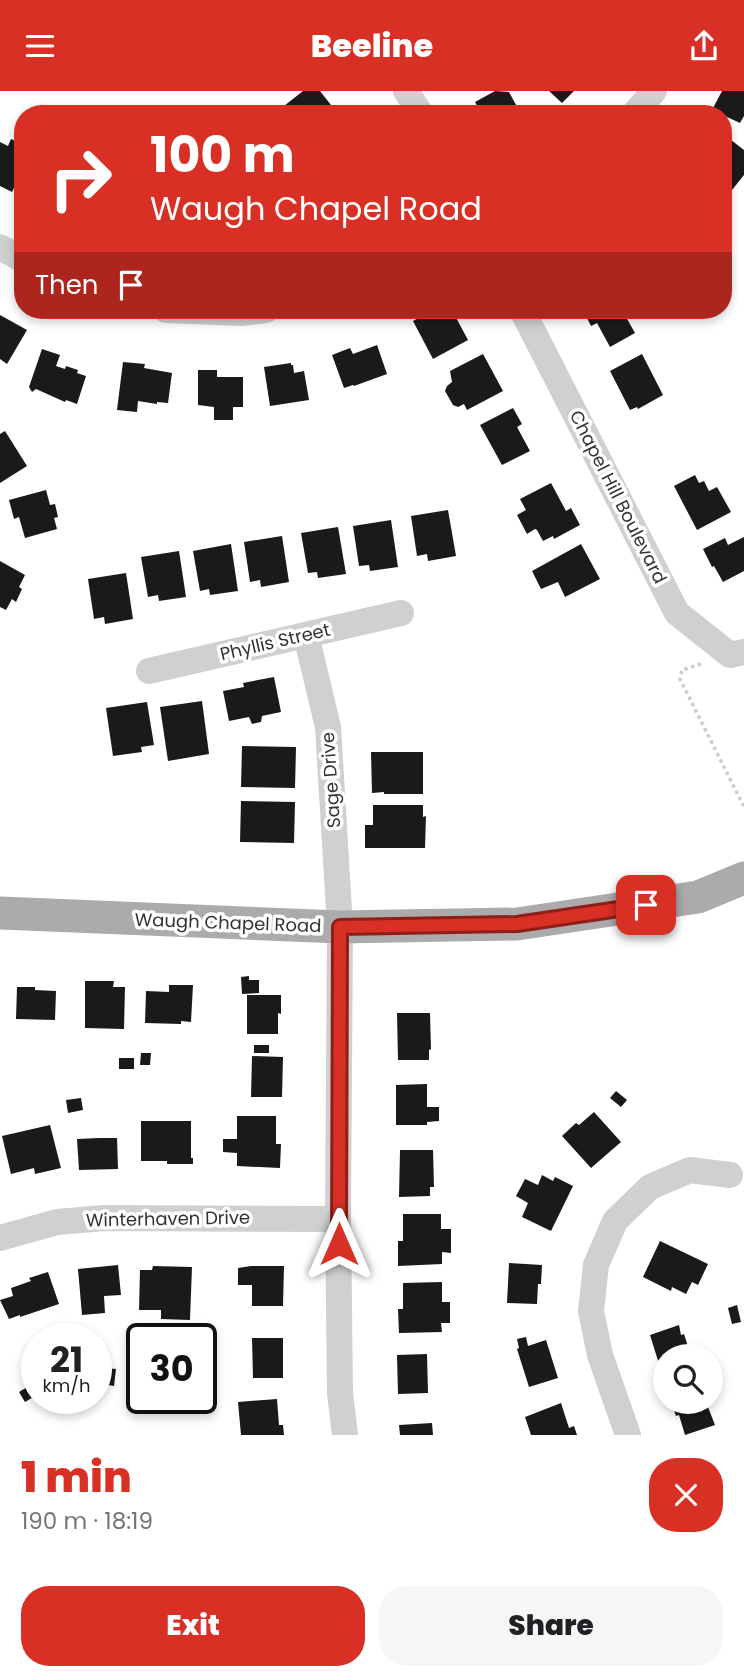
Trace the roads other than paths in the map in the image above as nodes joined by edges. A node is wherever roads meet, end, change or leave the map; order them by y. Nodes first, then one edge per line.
1 (654, 91) edge
2 (642, 105) edge
3 (527, 319) edge
4 (401, 613) dead end
5 (306, 635) junction
6 (737, 653) edge
7 (149, 671) dead end
8 (744, 878) edge
9 (0, 913) edge
10 (340, 927) junction
11 (730, 1175) dead end
12 (338, 1219) junction
13 (0, 1238) edge
14 (345, 1435) edge
15 (628, 1435) edge

1 - 2 street
3 - 6 street, Chapel Hill Boulevard
4 - 5 street, Phyllis Street
5 - 7 street, Phyllis Street
5 - 10 street, Sage Drive
8 - 10 main road, Waugh Chapel Road
9 - 10 main road, Waugh Chapel Road
10 - 12 street, Sage Drive
11 - 15 street
12 - 13 street, Winterhaven Drive
12 - 14 street, Sage Drive

